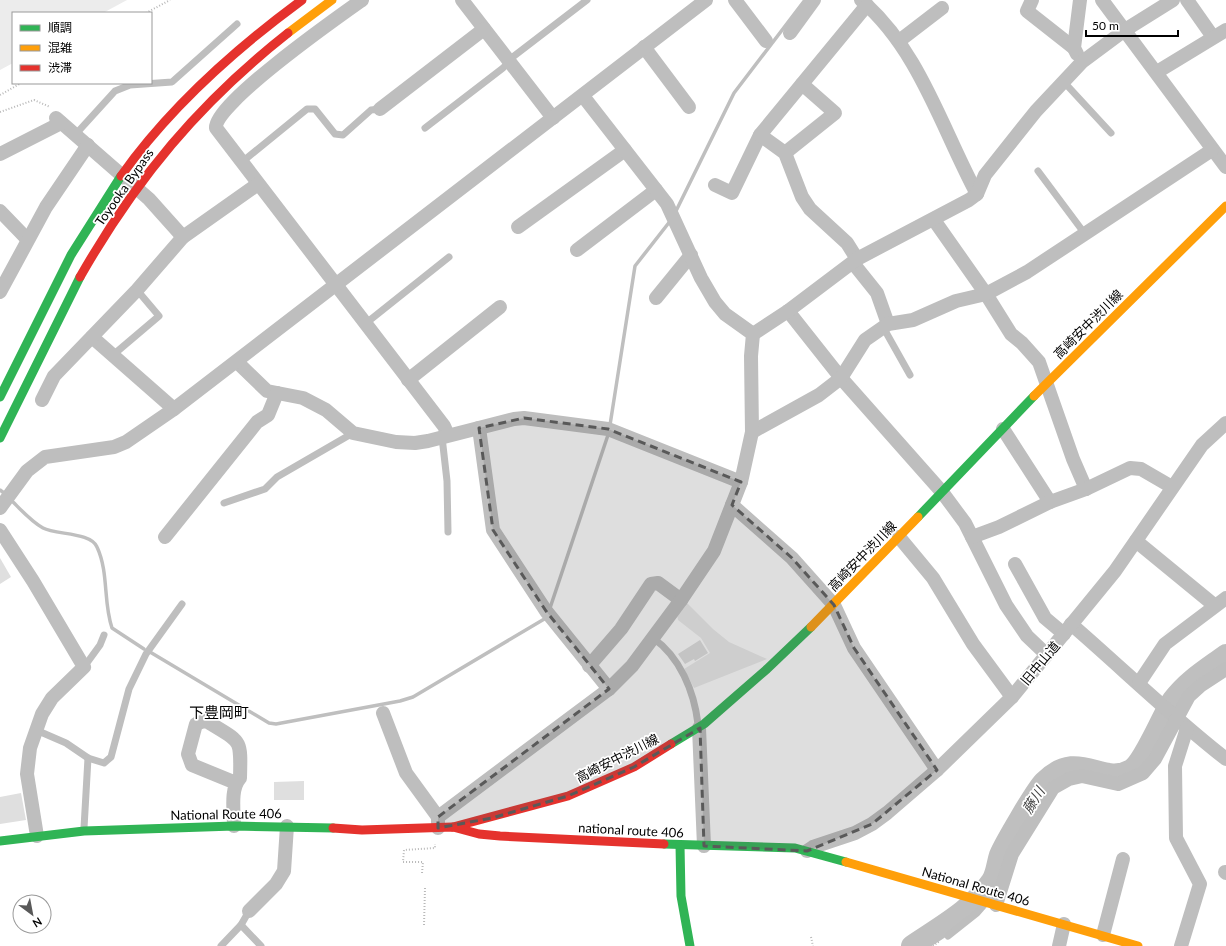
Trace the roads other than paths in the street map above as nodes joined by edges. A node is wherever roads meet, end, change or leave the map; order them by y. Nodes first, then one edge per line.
1 (302, 0) edge
2 (332, 0) edge
3 (362, 0) edge
4 (586, 0) edge
5 (706, 0) edge
6 (735, 0) edge
7 (814, 0) edge
8 (1032, 0) edge
9 (1080, 0) edge
10 (1102, 0) edge
11 (1173, 0) edge
12 (1187, 0) edge
13 (465, 1) edge
14 (864, 2) edge
15 (942, 8) dead end
16 (237, 24) dead end
17 (484, 29) junction
18 (1125, 30) junction
19 (1226, 30) edge
20 (790, 33) dead end
21 (1213, 37) junction
22 (766, 41) dead end
23 (899, 42) junction
24 (644, 47) junction
25 (1074, 48) junction
26 (508, 62) junction
27 (1082, 62) junction
28 (1157, 72) junction
29 (1063, 81) junction
30 (152, 83) edge
31 (144, 84) edge
32 (802, 84) junction
33 (583, 96) junction
34 (689, 107) dead end
35 (380, 109) joint
36 (553, 118) junction
37 (425, 128) dead end
38 (1112, 133) dead end
39 (75, 135) junction
40 (760, 135) junction
41 (88, 145) junction
42 (625, 150) junction
43 (1212, 150) junction
44 (785, 153) junction
45 (0, 154) edge
46 (242, 162) junction
47 (1226, 167) edge
48 (1038, 171) dead end
49 (122, 174) junction
50 (258, 184) junction
51 (715, 185) dead end
52 (136, 187) junction
53 (656, 190) junction
54 (977, 194) junction
55 (1226, 206) edge
56 (0, 211) edge
57 (934, 220) junction
58 (518, 227) dead end
59 (1085, 234) junction
60 (183, 237) junction
61 (27, 239) junction
62 (577, 250) dead end
63 (691, 255) junction
64 (449, 258) dead end
65 (855, 261) junction
66 (336, 286) junction
67 (137, 290) junction
68 (0, 292) edge
69 (986, 294) junction
70 (656, 298) dead end
71 (500, 307) dead end
72 (788, 311) junction
73 (365, 324) junction
74 (886, 325) junction
75 (753, 334) junction
76 (92, 337) junction
77 (113, 355) junction
78 (237, 362) junction
79 (910, 375) dead end
80 (4, 378) edge
81 (841, 378) junction
82 (408, 380) junction
83 (1048, 384) junction
84 (277, 393) junction
85 (0, 397) edge
86 (42, 400) dead end
87 (174, 409) junction
88 (1226, 423) edge
89 (479, 428) junction
90 (1003, 429) junction
91 (752, 432) junction
92 (353, 433) junction
93 (445, 436) junction
94 (0, 438) edge
95 (741, 482) junction
96 (1172, 487) junction
97 (1086, 489) junction
98 (942, 492) junction
99 (1050, 502) junction
100 (224, 503) dead end
101 (732, 506) junction
102 (0, 508) edge
103 (0, 530) edge
104 (448, 532) dead end
105 (165, 537) dead end
106 (899, 537) junction
107 (972, 537) junction
108 (1136, 541) junction
109 (1015, 564) dead end
110 (681, 600) junction
111 (1220, 601) edge
112 (182, 604) dead end
113 (834, 605) junction
114 (1068, 629) junction
115 (104, 635) dead end
116 (653, 638) junction
117 (1047, 655) junction
118 (589, 666) junction
119 (84, 667) junction
120 (1226, 669) edge
121 (1139, 683) junction
122 (609, 689) junction
123 (1012, 697) junction
124 (383, 713) dead end
125 (1178, 720) junction
126 (699, 728) junction
127 (36, 730) junction
128 (88, 758) junction
129 (1226, 759) edge
130 (937, 770) junction
131 (236, 783) junction
132 (234, 826) junction
133 (287, 826) junction
134 (454, 827) junction
135 (437, 829) junction
136 (84, 831) junction
137 (37, 836) junction
138 (0, 841) edge
139 (680, 845) junction
140 (704, 846) junction
141 (807, 851) junction
142 (1123, 859) dead end
143 (988, 903) junction
144 (249, 911) joint
145 (1064, 924) junction
146 (241, 925) junction
147 (1103, 935) junction
148 (948, 936) dead end
149 (221, 946) edge
150 (261, 946) edge
151 (690, 946) edge
152 (1059, 946) edge
153 (1138, 946) edge
154 (1181, 946) edge

1 - 49 main road, Toyooka Bypass
2 - 52 main road, Toyooka Bypass
3 - 46 street
4 - 26 lane
5 - 24 street
6 - 22 street
7 - 20 street
8 - 25 street
9 - 25 street
10 - 18 street
11 - 18 street
12 - 21 street
13 - 17 street
14 - 23 street
14 - 32 street
15 - 23 street
16 - 30 lane
17 - 26 street
17 - 35 street
18 - 27 street
18 - 28 street
19 - 21 street
21 - 28 street
23 - 54 street
24 - 33 street
24 - 34 street
25 - 27 street
26 - 36 street
26 - 37 lane
27 - 29 street
28 - 43 street
29 - 38 lane
29 - 54 street
31 - 39 lane
32 - 40 street
32 - 44 street
33 - 36 street
33 - 42 street
35 - 46 lane
36 - 66 street
39 - 41 street
39 - 45 street
40 - 44 street
40 - 51 street
41 - 49 street
41 - 61 street
42 - 53 street
42 - 58 street
43 - 47 street
43 - 59 street
44 - 65 street
46 - 50 street
48 - 59 lane
49 - 52 street
49 - 80 main road, Toyooka Bypass
50 - 60 street
50 - 66 street
52 - 60 street
52 - 94 main road, Toyooka Bypass
53 - 62 street
53 - 63 street
54 - 57 street
55 - 83 main road, 高崎安中渋川線
56 - 61 street
57 - 65 street
57 - 69 street
59 - 69 street
60 - 67 street
61 - 68 street
63 - 70 street
63 - 75 street
64 - 73 lane
65 - 72 street
65 - 74 street
66 - 73 street
66 - 78 street
67 - 76 street
67 - 77 lane
69 - 74 street
69 - 83 street
71 - 82 street
72 - 75 street
72 - 81 street
73 - 82 street
74 - 79 lane
74 - 81 street
75 - 91 street
76 - 77 street
76 - 86 street
77 - 87 street
78 - 84 street
78 - 87 street
80 - 85 main road, Toyooka Bypass
81 - 91 street
81 - 98 street
82 - 93 street
83 - 90 main road, 高崎安中渋川線
83 - 97 street
84 - 92 street
84 - 105 street
87 - 102 street
88 - 96 street, 旧中山道
89 - 93 street
89 - 95 street
89 - 118 street
90 - 98 main road, 高崎安中渋川線
90 - 99 street
91 - 95 street
92 - 93 street
92 - 100 lane
93 - 104 lane
95 - 101 street
96 - 97 street
96 - 108 street, 旧中山道
97 - 99 street
98 - 106 main road, 高崎安中渋川線
98 - 107 street
99 - 107 street
101 - 110 street
101 - 113 street
103 - 119 street
106 - 113 main road, 高崎安中渋川線
106 - 123 street
107 - 117 street
108 - 111 street
108 - 114 street, 旧中山道
109 - 114 street
110 - 116 street
110 - 118 street
111 - 121 street
112 - 128 lane
113 - 126 main road, 高崎安中渋川線
113 - 130 street
114 - 117 street, 旧中山道
114 - 121 street
115 - 119 lane
116 - 122 street
116 - 126 lane
117 - 123 street, 旧中山道
118 - 122 street
119 - 127 street
120 - 125 street
121 - 125 street
122 - 135 street
123 - 130 street, 旧中山道
124 - 135 street
125 - 129 street
125 - 143 street
125 - 154 street
126 - 134 main road, 高崎安中渋川線
126 - 140 street
127 - 128 lane
127 - 137 street
128 - 136 lane
130 - 141 street, 旧中山道
131 - 131 street
131 - 132 street
132 - 133 main road, National Route 406
132 - 136 main road, National Route 406
133 - 135 main road, National Route 406
133 - 144 street
134 - 135 main road, National Route 406
134 - 139 main road, national route 406
136 - 137 main road, National Route 406
137 - 138 main road, National Route 406
139 - 140 main road, national route 406
139 - 151 main road
140 - 141 main road, national route 406
141 - 143 main road, National Route 406
142 - 147 street
143 - 145 main road, National Route 406
143 - 148 lane
144 - 146 lane
145 - 147 main road, National Route 406
145 - 152 street
146 - 149 lane
146 - 150 lane
147 - 153 main road, National Route 406

